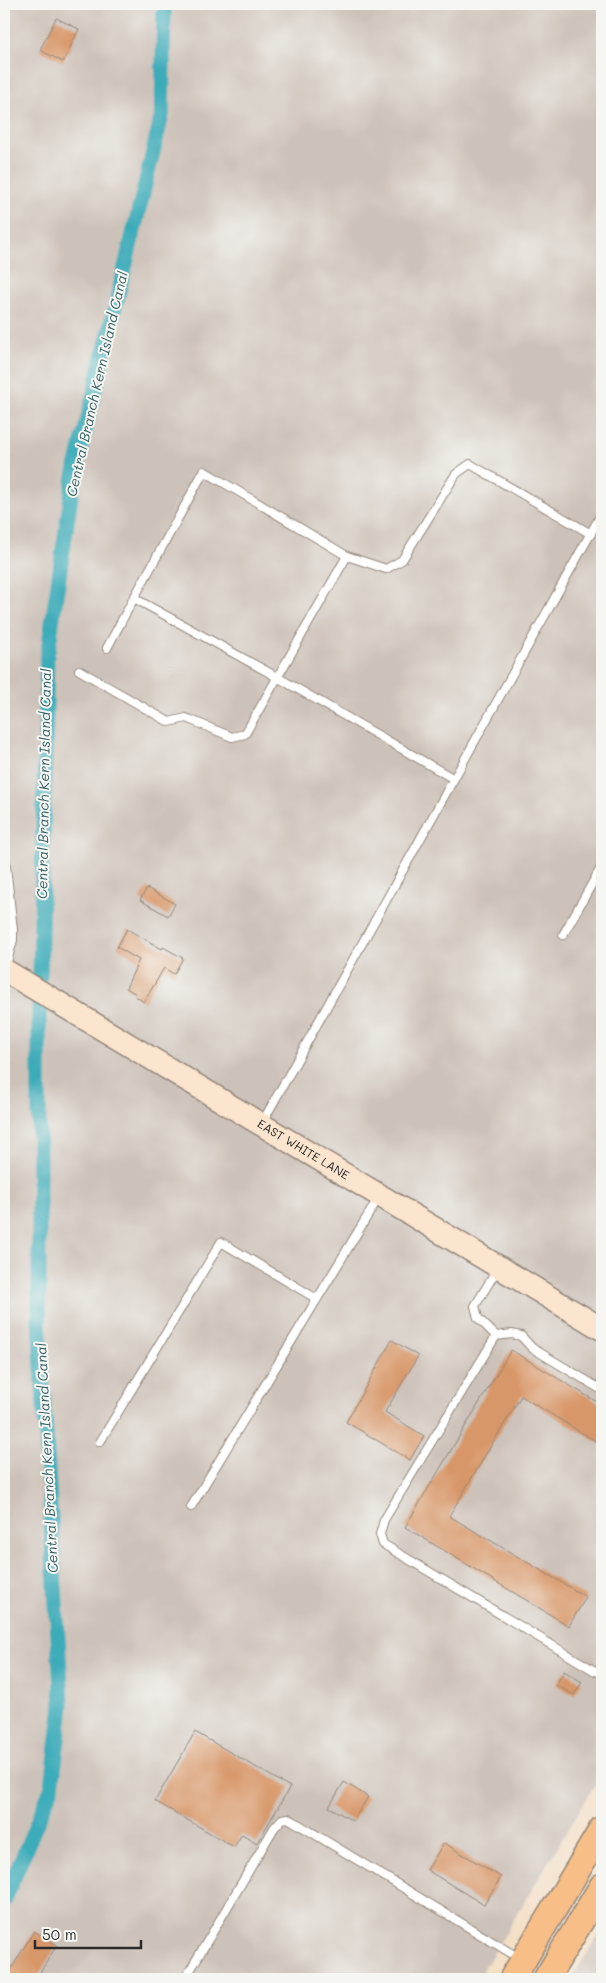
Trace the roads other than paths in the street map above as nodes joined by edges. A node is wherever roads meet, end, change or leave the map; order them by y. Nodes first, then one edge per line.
1 (602, 514) edge
2 (591, 534) junction
3 (347, 556) junction
4 (134, 598) junction
5 (107, 648) dead end
6 (79, 670) dead end
7 (277, 677) junction
8 (454, 779) junction
9 (4, 848) edge
10 (602, 866) edge
11 (563, 935) dead end
12 (4, 970) edge
13 (261, 1124) junction
14 (380, 1196) junction
15 (499, 1267) junction
16 (317, 1299) junction
17 (602, 1329) edge
18 (496, 1336) junction
19 (602, 1390) edge
20 (100, 1442) dead end
21 (191, 1507) dead end
22 (602, 1673) edge
23 (602, 1829) edge
24 (602, 1886) edge
25 (526, 1965) edge
26 (185, 1979) edge
27 (546, 1979) edge

1 - 2 lane
2 - 3 lane
2 - 8 lane
3 - 4 lane
3 - 7 lane
4 - 5 lane
4 - 7 lane
6 - 7 lane
7 - 8 lane
8 - 13 lane
9 - 12 lane
10 - 11 lane
12 - 13 street, EAST WHITE LANE
13 - 14 street, EAST WHITE LANE
14 - 15 street, EAST WHITE LANE
14 - 16 lane
15 - 17 street, EAST WHITE LANE
15 - 18 lane
16 - 20 lane
16 - 21 lane
18 - 19 lane
18 - 22 lane
23 - 25 main road
24 - 27 main road
25 - 26 lane

